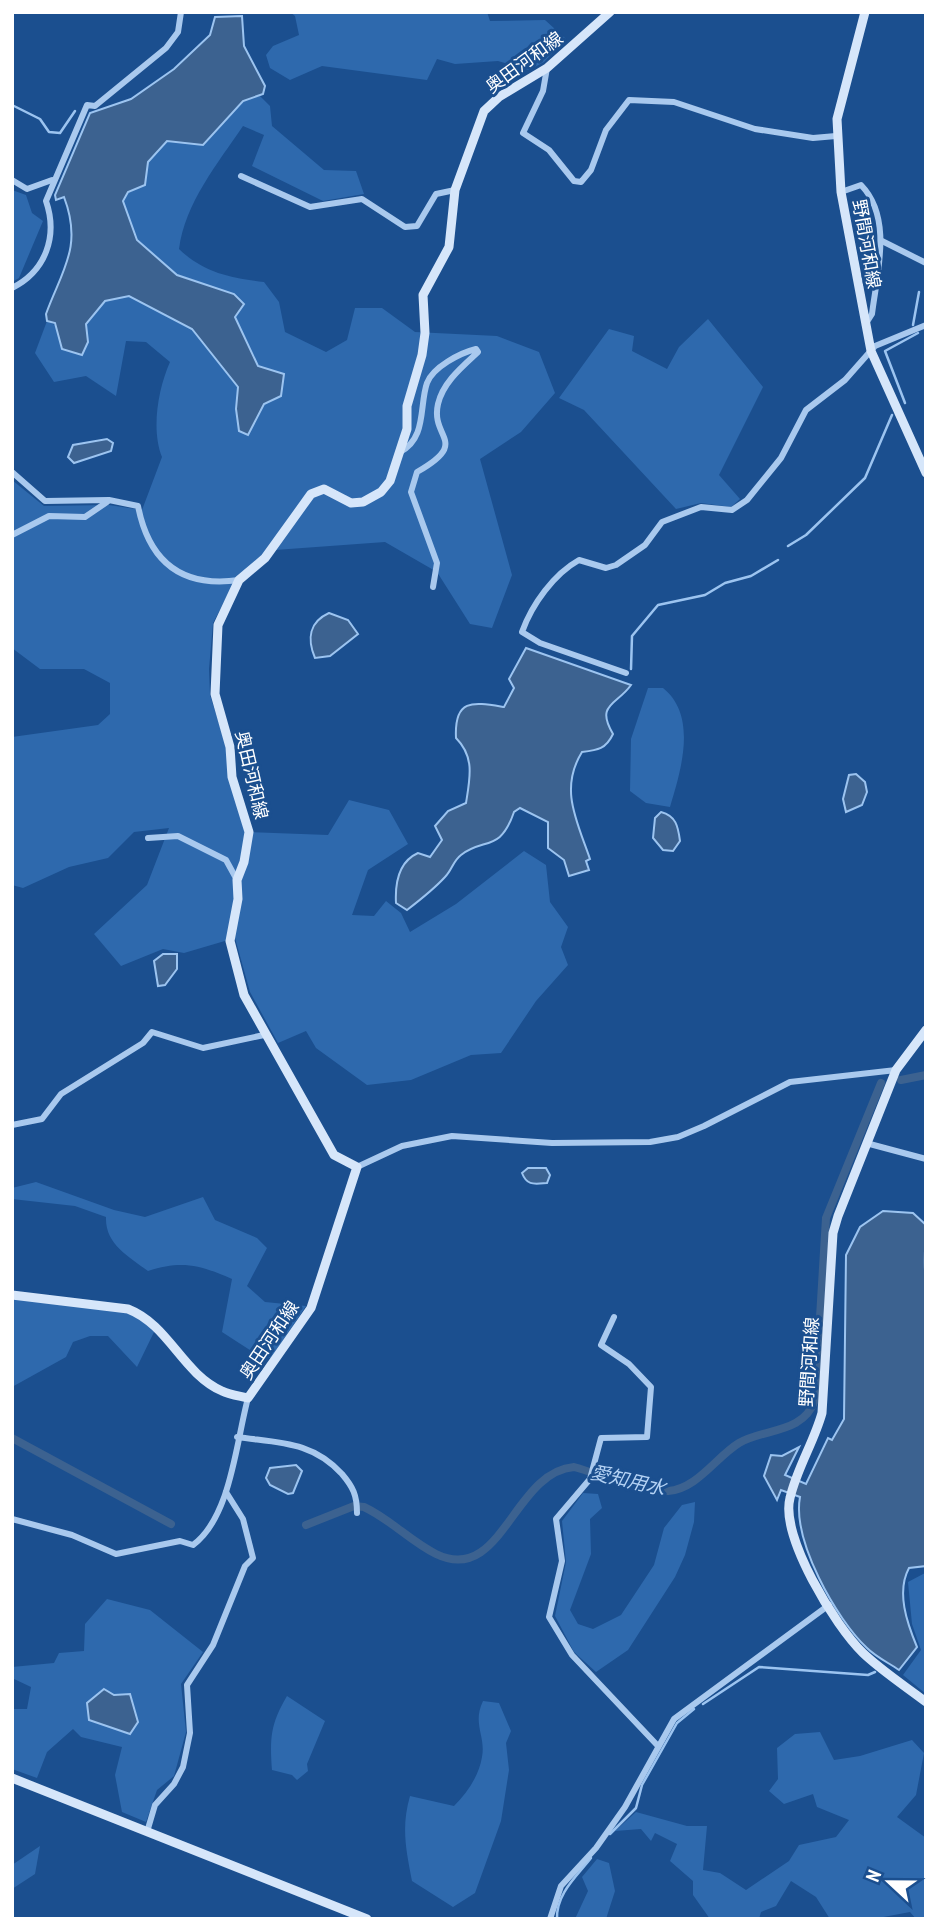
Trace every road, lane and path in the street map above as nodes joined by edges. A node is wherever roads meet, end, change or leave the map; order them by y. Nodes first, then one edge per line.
1 (181, 12) edge
2 (610, 12) edge
3 (865, 12) edge
4 (547, 68) junction
5 (836, 136) junction
6 (241, 176) dead end
7 (12, 180) edge
8 (52, 180) junction
9 (455, 190) junction
10 (841, 192) junction
11 (882, 241) junction
12 (926, 263) edge
13 (12, 288) edge
14 (865, 324) junction
15 (926, 325) edge
16 (871, 351) junction
17 (399, 452) junction
18 (923, 460) edge
19 (12, 472) edge
20 (926, 473) edge
21 (108, 500) junction
22 (12, 535) edge
23 (239, 580) junction
24 (433, 587) dead end
25 (626, 673) dead end
26 (148, 838) dead end
27 (237, 880) junction
28 (926, 1030) edge
29 (264, 1035) junction
30 (895, 1070) junction
31 (12, 1125) edge
32 (866, 1143) junction
33 (926, 1160) edge
34 (357, 1167) junction
35 (12, 1295) edge
36 (614, 1317) dead end
37 (248, 1398) junction
38 (237, 1437) junction
39 (226, 1492) junction
40 (357, 1513) dead end
41 (12, 1518) edge
42 (829, 1605) junction
43 (926, 1702) edge
44 (658, 1746) junction
45 (12, 1778) edge
46 (147, 1832) junction
47 (367, 1919) edge
48 (550, 1919) edge

1 - 8 street
2 - 4 main road, 奥田河和線
3 - 5 main road, 野間河和線
4 - 5 street
4 - 9 main road, 奥田河和線
5 - 10 main road, 野間河和線
6 - 9 street
7 - 8 street
8 - 13 street
9 - 17 main road, 奥田河和線
10 - 11 street
10 - 14 main road, 野間河和線
11 - 12 street
11 - 14 street
14 - 16 main road, 野間河和線
15 - 16 street
16 - 18 main road, 野間河和線
16 - 25 street
17 - 23 main road, 奥田河和線
17 - 24 street
18 - 20 main road, 野間河和線
19 - 21 street
21 - 22 street
21 - 23 street
23 - 27 main road, 奥田河和線
26 - 27 street
27 - 29 main road, 奥田河和線
28 - 30 main road, 野間河和線
29 - 31 street
29 - 34 main road, 奥田河和線
30 - 32 main road, 野間河和線
30 - 34 street
32 - 33 street
32 - 42 main road, 野間河和線
34 - 37 main road, 奥田河和線
35 - 37 main road, 奥田河和線
36 - 44 street
37 - 38 street
38 - 39 street
38 - 40 street
39 - 41 street
39 - 46 street
42 - 43 main road, 野間河和線
42 - 44 street
44 - 48 street
45 - 46 main road
46 - 47 main road

